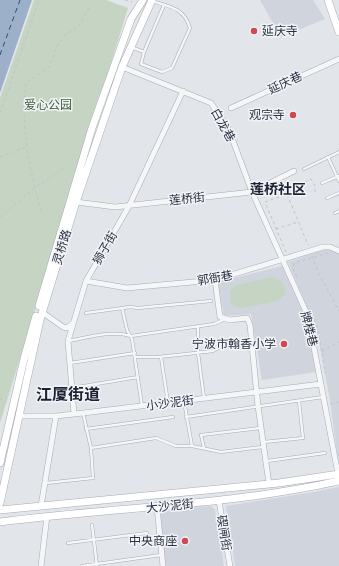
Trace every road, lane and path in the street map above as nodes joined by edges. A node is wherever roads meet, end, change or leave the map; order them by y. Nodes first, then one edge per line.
1 (39, 0) edge
2 (125, 0) edge
3 (143, 0) edge
4 (152, 0) edge
5 (324, 0) edge
6 (328, 0) edge
7 (132, 2) dead end
8 (91, 4) dead end
9 (164, 5) junction
10 (330, 9) junction
11 (339, 32) edge
12 (131, 46) junction
13 (144, 52) junction
14 (339, 59) edge
15 (122, 67) junction
16 (183, 91) junction
17 (231, 108) dead end
18 (0, 114) edge
19 (28, 146) junction
20 (339, 152) edge
21 (0, 157) edge
22 (328, 157) junction
23 (64, 168) dead end
24 (304, 169) dead end
25 (294, 171) dead end
26 (338, 176) edge
27 (339, 181) edge
28 (322, 183) dead end
29 (35, 188) junction
30 (252, 192) junction
31 (315, 193) dead end
32 (339, 193) edge
33 (286, 194) junction
34 (327, 198) dead end
35 (76, 202) junction
36 (129, 206) junction
37 (41, 211) dead end
38 (339, 211) edge
39 (335, 213) dead end
40 (0, 217) edge
41 (299, 221) junction
42 (276, 229) junction
43 (310, 251) junction
44 (339, 251) edge
45 (329, 253) dead end
46 (312, 258) junction
47 (286, 259) junction
48 (215, 280) junction
49 (86, 281) junction
50 (298, 281) dead end
51 (211, 301) dead end
52 (122, 308) junction
53 (339, 310) edge
54 (42, 312) junction
55 (86, 313) dead end
56 (314, 318) dead end
57 (223, 320) junction
58 (74, 322) junction
59 (198, 327) junction
60 (131, 336) junction
61 (68, 341) junction
62 (252, 342) junction
63 (339, 342) edge
64 (322, 351) junction
65 (198, 352) junction
66 (135, 353) junction
67 (136, 357) junction
68 (161, 357) junction
69 (70, 363) junction
70 (325, 373) dead end
71 (138, 377) junction
72 (321, 384) junction
73 (72, 388) junction
74 (256, 392) junction
75 (324, 397) junction
76 (15, 398) junction
77 (0, 399) edge
78 (204, 399) junction
79 (184, 401) junction
80 (298, 401) junction
81 (339, 402) edge
82 (168, 403) junction
83 (142, 406) junction
84 (258, 406) junction
85 (325, 406) junction
86 (74, 414) junction
87 (83, 414) junction
88 (20, 416) junction
89 (56, 416) junction
90 (173, 417) dead end
91 (186, 417) junction
92 (261, 428) junction
93 (86, 430) junction
94 (264, 444) junction
95 (192, 446) junction
96 (91, 448) junction
97 (204, 448) junction
98 (325, 453) dead end
99 (266, 461) junction
100 (0, 463) edge
101 (339, 476) edge
102 (46, 484) junction
103 (269, 484) junction
104 (219, 501) junction
105 (0, 503) edge
106 (41, 506) junction
107 (157, 508) junction
108 (0, 510) edge
109 (47, 516) junction
110 (0, 522) edge
111 (92, 525) dead end
112 (147, 533) dead end
113 (94, 539) junction
114 (68, 542) dead end
115 (162, 555) junction
116 (97, 565) edge
117 (41, 566) edge
118 (82, 566) edge
119 (163, 566) edge
120 (230, 566) edge

1 - 18 path
2 - 7 path
3 - 76 main road, 灵桥路
4 - 9 lane
4 - 12 main road, 灵桥路
5 - 10 main road
6 - 10 main road
8 - 19 path
9 - 13 lane
9 - 13 lane
10 - 11 main road
12 - 13 lane
12 - 15 main road, 灵桥路
14 - 17 street, 延庆巷
15 - 16 street, 白龙巷
15 - 35 main road, 灵桥路
16 - 30 street, 白龙巷
16 - 36 street, 狮子街
19 - 21 path
19 - 29 path
20 - 22 lane
22 - 24 lane
22 - 26 lane
23 - 29 path
25 - 30 street, 莲桥街
26 - 27 lane
26 - 28 lane
29 - 37 path
29 - 40 path
30 - 36 street, 莲桥街
30 - 47 street, 牌楼巷
31 - 33 path
32 - 34 lane
33 - 41 path
33 - 42 path
35 - 36 street, 莲桥街
35 - 54 main road, 灵桥路
36 - 49 street, 狮子街
38 - 39 lane
41 - 42 path
41 - 43 path
42 - 47 path
43 - 44 street, 郭衙巷
43 - 46 path
43 - 47 street, 郭衙巷
45 - 46 path
46 - 50 path
46 - 53 path
47 - 48 street, 郭衙巷
47 - 72 street, 牌楼巷
48 - 49 street, 郭衙巷
48 - 57 street
49 - 58 street, 狮子街
51 - 52 lane
52 - 55 lane
52 - 60 lane
54 - 58 street
54 - 88 main road, 灵桥路
56 - 64 path
57 - 59 lane
57 - 62 street
58 - 61 street, 狮子街
59 - 60 lane
59 - 65 lane
60 - 61 lane
60 - 66 lane
61 - 69 street, 狮子街
62 - 65 lane
62 - 74 street
63 - 64 path
64 - 70 path
65 - 68 lane
65 - 78 lane
66 - 67 lane
66 - 69 lane
67 - 68 lane
67 - 71 lane
68 - 82 lane
69 - 73 street, 狮子街
71 - 73 lane
71 - 83 lane
72 - 74 street, 小沙泥街
72 - 75 street, 牌楼巷
73 - 86 street, 狮子街
74 - 78 street, 小沙泥街
74 - 84 street
75 - 80 lane
75 - 85 street, 牌楼巷
76 - 77 path
76 - 100 main road, 灵桥路
78 - 79 street, 小沙泥街
79 - 82 street, 小沙泥街
79 - 91 lane
80 - 84 lane
80 - 94 lane
81 - 85 path
82 - 83 street, 小沙泥街
83 - 87 street, 小沙泥街
84 - 91 lane
84 - 92 street
85 - 101 street, 牌楼巷
86 - 87 street, 小沙泥街
86 - 89 street, 小沙泥街
87 - 93 lane
88 - 89 street, 小沙泥街
88 - 105 main road, 灵桥路
89 - 102 street
90 - 93 lane
91 - 95 lane
92 - 94 street
92 - 97 lane
93 - 96 lane
94 - 97 lane
94 - 99 street
95 - 96 lane
95 - 97 lane
96 - 102 lane
98 - 99 lane
99 - 103 street
101 - 103 main road, 大沙泥街
101 - 104 main road, 大沙泥街
102 - 106 street
103 - 106 main road, 大沙泥街
104 - 107 main road, 大沙泥街
104 - 120 street, 碶闸街
106 - 108 main road, 大沙泥街
107 - 109 main road, 大沙泥街
107 - 115 street
109 - 110 main road, 大沙泥街
109 - 117 street
111 - 113 lane
112 - 113 lane
113 - 114 lane
113 - 116 lane
115 - 116 lane
115 - 119 street
116 - 118 lane

